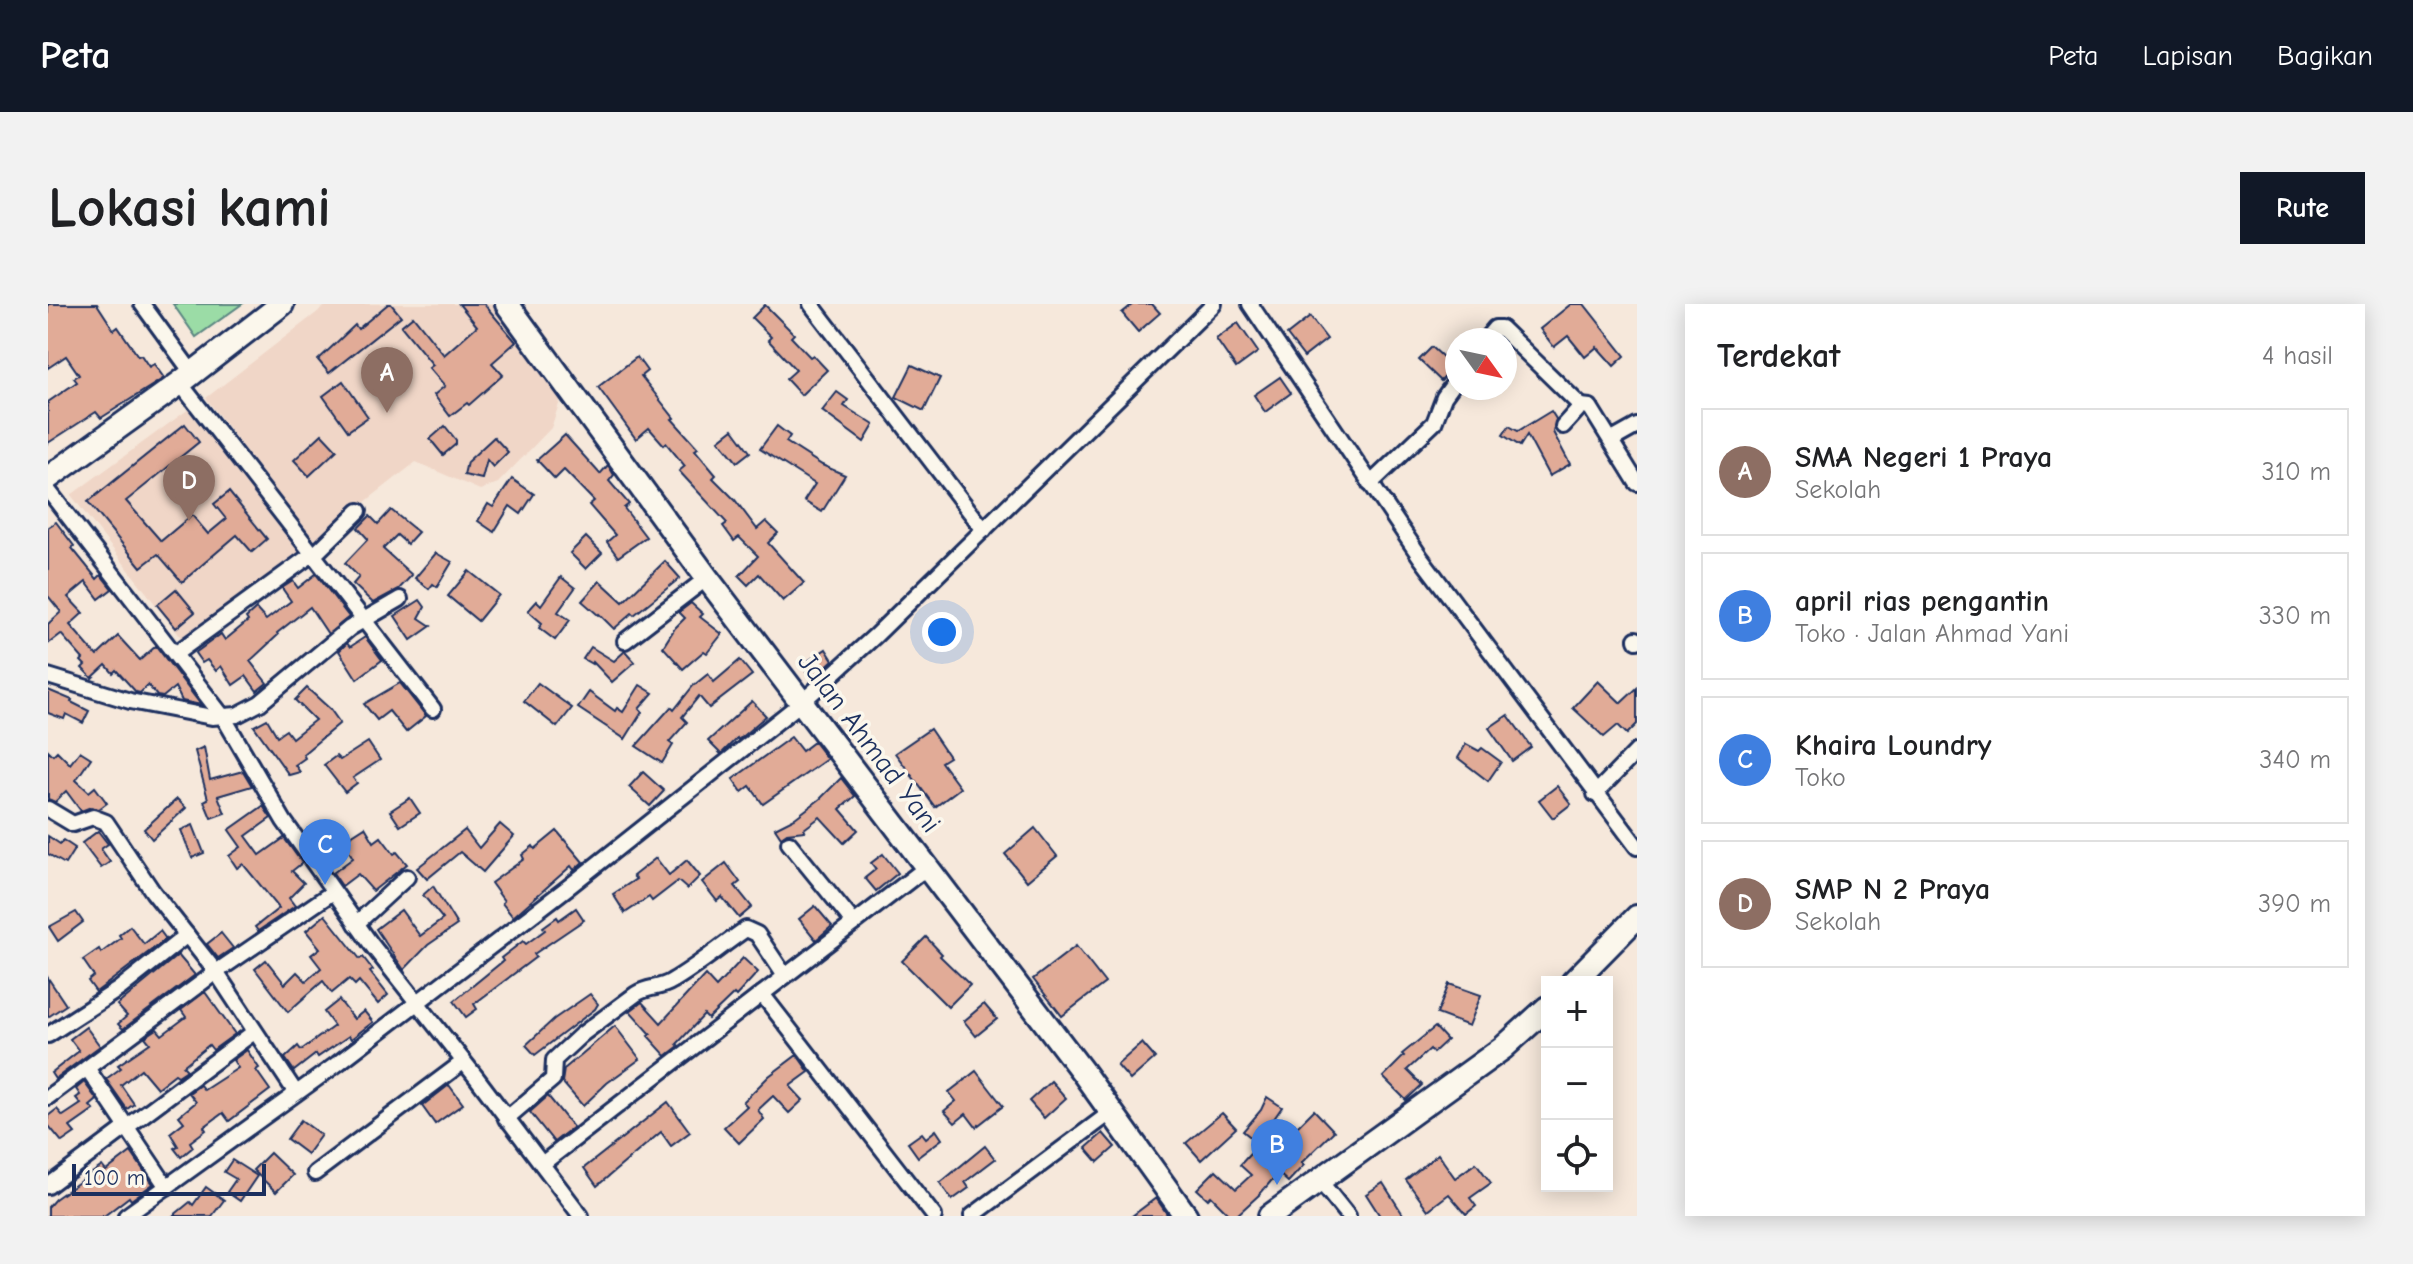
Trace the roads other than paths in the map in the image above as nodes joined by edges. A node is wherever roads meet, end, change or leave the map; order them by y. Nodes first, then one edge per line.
1 (142, 304) edge
2 (282, 304) edge
3 (507, 304) edge
4 (811, 304) edge
5 (1214, 304) edge
6 (1250, 304) edge
7 (1517, 344) edge
8 (187, 378) junction
9 (1445, 396) edge
10 (1581, 406) junction
11 (1563, 426) dead end
12 (1637, 426) edge
13 (1612, 440) junction
14 (48, 478) edge
15 (1637, 483) edge
16 (1370, 484) junction
17 (48, 490) edge
18 (359, 511) dead end
19 (984, 530) junction
20 (312, 556) junction
21 (707, 578) junction
22 (400, 599) dead end
23 (364, 618) junction
24 (625, 641) dead end
25 (175, 654) junction
26 (48, 676) edge
27 (802, 702) junction
28 (433, 709) dead end
29 (224, 718) junction
30 (1637, 751) edge
31 (1595, 794) junction
32 (48, 809) edge
33 (789, 843) dead end
34 (1637, 847) edge
35 (927, 867) junction
36 (407, 877) dead end
37 (333, 892) junction
38 (1637, 917) edge
39 (854, 923) junction
40 (356, 924) junction
41 (187, 935) junction
42 (216, 972) junction
43 (785, 976) junction
44 (1579, 976) edge
45 (762, 994) junction
46 (415, 1001) junction
47 (1541, 1013) edge
48 (254, 1032) junction
49 (48, 1035) edge
50 (463, 1062) junction
51 (87, 1068) junction
52 (296, 1093) junction
53 (48, 1097) edge
54 (1110, 1113) junction
55 (506, 1119) junction
56 (127, 1126) junction
57 (542, 1164) junction
58 (315, 1173) dead end
59 (1320, 1181) junction
60 (48, 1186) edge
61 (167, 1187) junction
62 (126, 1216) edge
63 (581, 1216) edge
64 (934, 1216) edge
65 (972, 1216) edge
66 (1186, 1216) edge
67 (1270, 1216) edge
68 (1348, 1216) edge

1 - 8 street
2 - 8 street
3 - 21 street, Jalan Ahmad Yani
4 - 19 street
5 - 19 street
6 - 16 street
7 - 10 street
8 - 14 street
8 - 20 street
9 - 16 street
10 - 11 street
10 - 13 street
12 - 13 street
13 - 15 street
16 - 31 street
17 - 25 street
18 - 20 street
19 - 27 street
20 - 23 street
20 - 25 street
21 - 24 street
21 - 27 street, Jalan Ahmad Yani
22 - 23 street
23 - 28 street
23 - 29 street
25 - 29 street
26 - 29 street
27 - 35 street, Jalan Ahmad Yani
27 - 46 street
29 - 37 street
30 - 31 street
31 - 34 street
32 - 41 street
33 - 39 street
35 - 39 street
35 - 54 street, Jalan Ahmad Yani
36 - 40 street
37 - 40 street
37 - 42 street
38 - 44 street
39 - 43 street
40 - 46 street
41 - 42 street
41 - 49 street
42 - 48 street
42 - 51 street
43 - 45 street
43 - 55 street
45 - 57 street
45 - 64 street
46 - 50 street
46 - 52 street
47 - 59 street
48 - 52 street
48 - 56 street
50 - 55 street
50 - 58 street
51 - 53 street
51 - 56 street
52 - 61 street
54 - 65 street
54 - 66 street, Jalan Ahmad Yani
55 - 57 street
56 - 60 street
56 - 61 street
57 - 63 street
59 - 67 street
59 - 68 street
61 - 62 street

